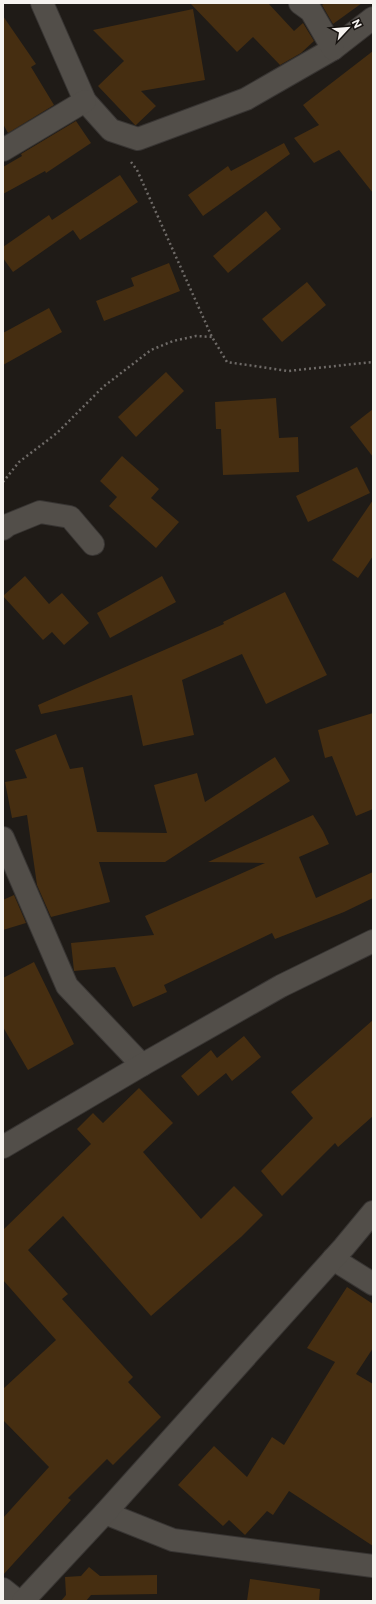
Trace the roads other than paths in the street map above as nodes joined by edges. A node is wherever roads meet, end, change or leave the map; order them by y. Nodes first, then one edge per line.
1 (42, 3) edge
2 (300, 3) edge
3 (373, 18) edge
4 (333, 49) junction
5 (85, 101) junction
6 (3, 150) edge
7 (3, 529) edge
8 (93, 544) dead end
9 (3, 838) edge
10 (373, 941) edge
11 (142, 1065) junction
12 (3, 1147) edge
13 (373, 1212) edge
14 (333, 1259) junction
15 (373, 1284) edge
16 (105, 1512) junction
17 (373, 1566) edge
18 (3, 1589) edge
19 (18, 1601) edge
20 (23, 1601) edge

1 - 5 street
2 - 4 street
3 - 4 street
4 - 5 street
5 - 6 street
7 - 8 street
9 - 11 street
10 - 11 street
11 - 12 street
13 - 14 street
14 - 15 street
14 - 16 street
16 - 17 street
16 - 20 street
18 - 19 street

